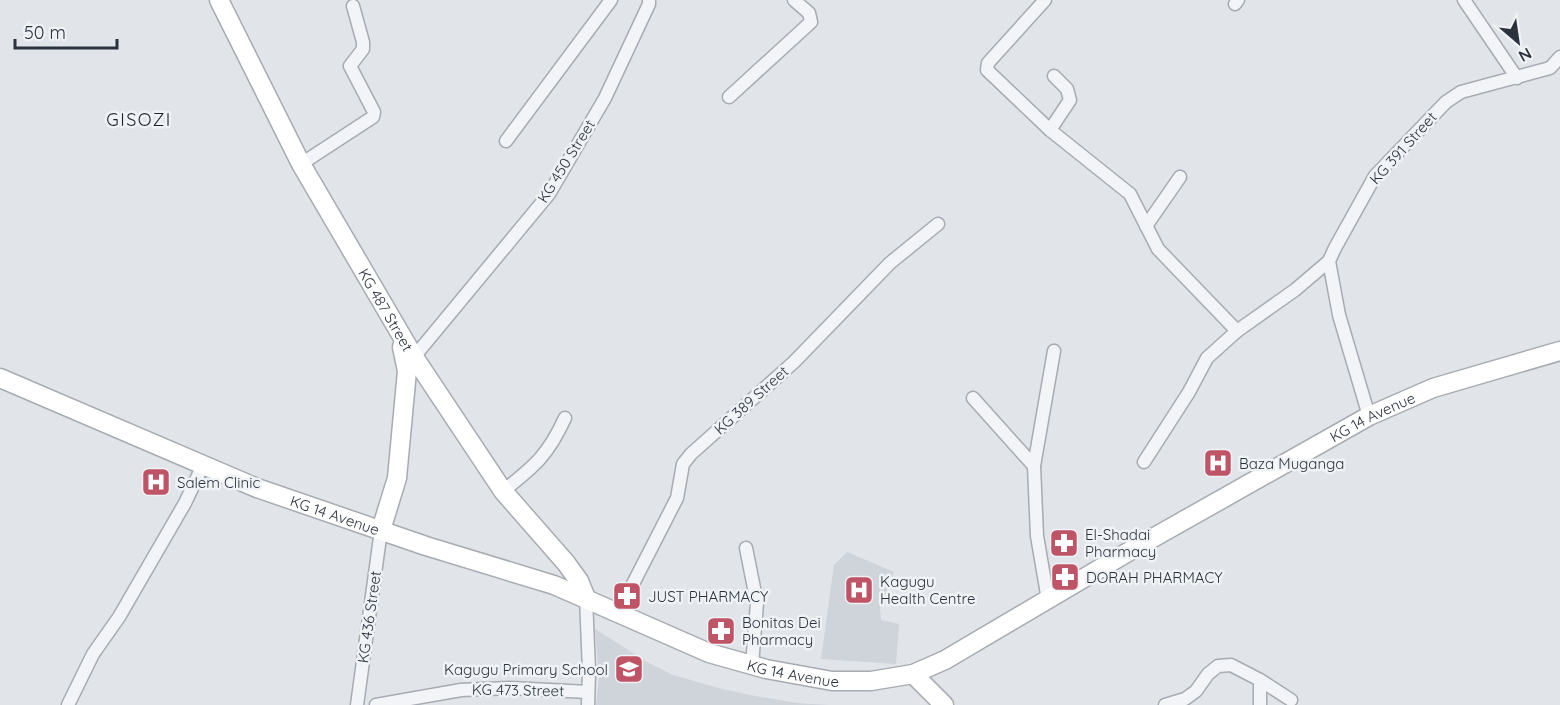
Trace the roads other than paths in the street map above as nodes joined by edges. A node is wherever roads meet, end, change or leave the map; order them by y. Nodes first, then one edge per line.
1 (219, 0) edge
2 (611, 0) edge
3 (662, 0) edge
4 (795, 0) edge
5 (1045, 0) edge
6 (1464, 0) edge
7 (647, 2) edge
8 (353, 6) dead end
9 (1560, 57) edge
10 (1054, 76) dead end
11 (1517, 78) junction
12 (729, 97) dead end
13 (1050, 130) junction
14 (506, 141) dead end
15 (302, 164) junction
16 (1180, 177) dead end
17 (938, 224) dead end
18 (1146, 226) junction
19 (1329, 261) junction
20 (1237, 331) junction
21 (400, 333) junction
22 (1054, 351) dead end
23 (1560, 351) edge
24 (414, 357) junction
25 (0, 378) edge
26 (974, 398) dead end
27 (1369, 416) junction
28 (565, 418) dead end
29 (1144, 462) dead end
30 (203, 465) junction
31 (1034, 466) junction
32 (503, 491) junction
33 (381, 530) junction
34 (746, 548) dead end
35 (586, 598) junction
36 (1048, 600) junction
37 (618, 613) junction
38 (752, 666) junction
39 (912, 674) junction
40 (1260, 680) junction
41 (588, 699) edge
42 (1291, 700) dead end
43 (68, 705) edge
44 (357, 705) edge
45 (376, 705) edge
46 (944, 705) edge
47 (1165, 705) edge
48 (1260, 705) edge

1 - 15 main road, KG 487 Street
2 - 14 street
3 - 7 street
4 - 12 street
5 - 13 street
6 - 11 street
7 - 24 street, KG 450 Street
8 - 15 street
9 - 11 street, KG 391 Street
10 - 13 street
11 - 19 street, KG 391 Street
13 - 18 street
15 - 21 main road, KG 487 Street
16 - 18 street
17 - 37 street, KG 389 Street
18 - 20 street
19 - 20 street
19 - 27 street
20 - 29 street
21 - 24 main road, KG 487 Street
21 - 33 main road
22 - 31 street
23 - 27 main road, KG 14 Avenue
24 - 32 main road, KG 487 Street
25 - 30 main road, KG 14 Avenue
26 - 31 street
27 - 36 main road, KG 14 Avenue
28 - 32 street
30 - 33 main road, KG 14 Avenue
30 - 43 street
31 - 36 street
32 - 35 main road, KG 487 Street
33 - 35 main road, KG 14 Avenue
33 - 44 street, KG 436 Street
34 - 38 street
35 - 37 main road, KG 14 Avenue
35 - 41 street
36 - 39 main road, KG 14 Avenue
37 - 38 main road, KG 14 Avenue
38 - 39 main road, KG 14 Avenue
39 - 46 main road
40 - 42 street
40 - 47 street
40 - 48 street
41 - 45 street, KG 473 Street

